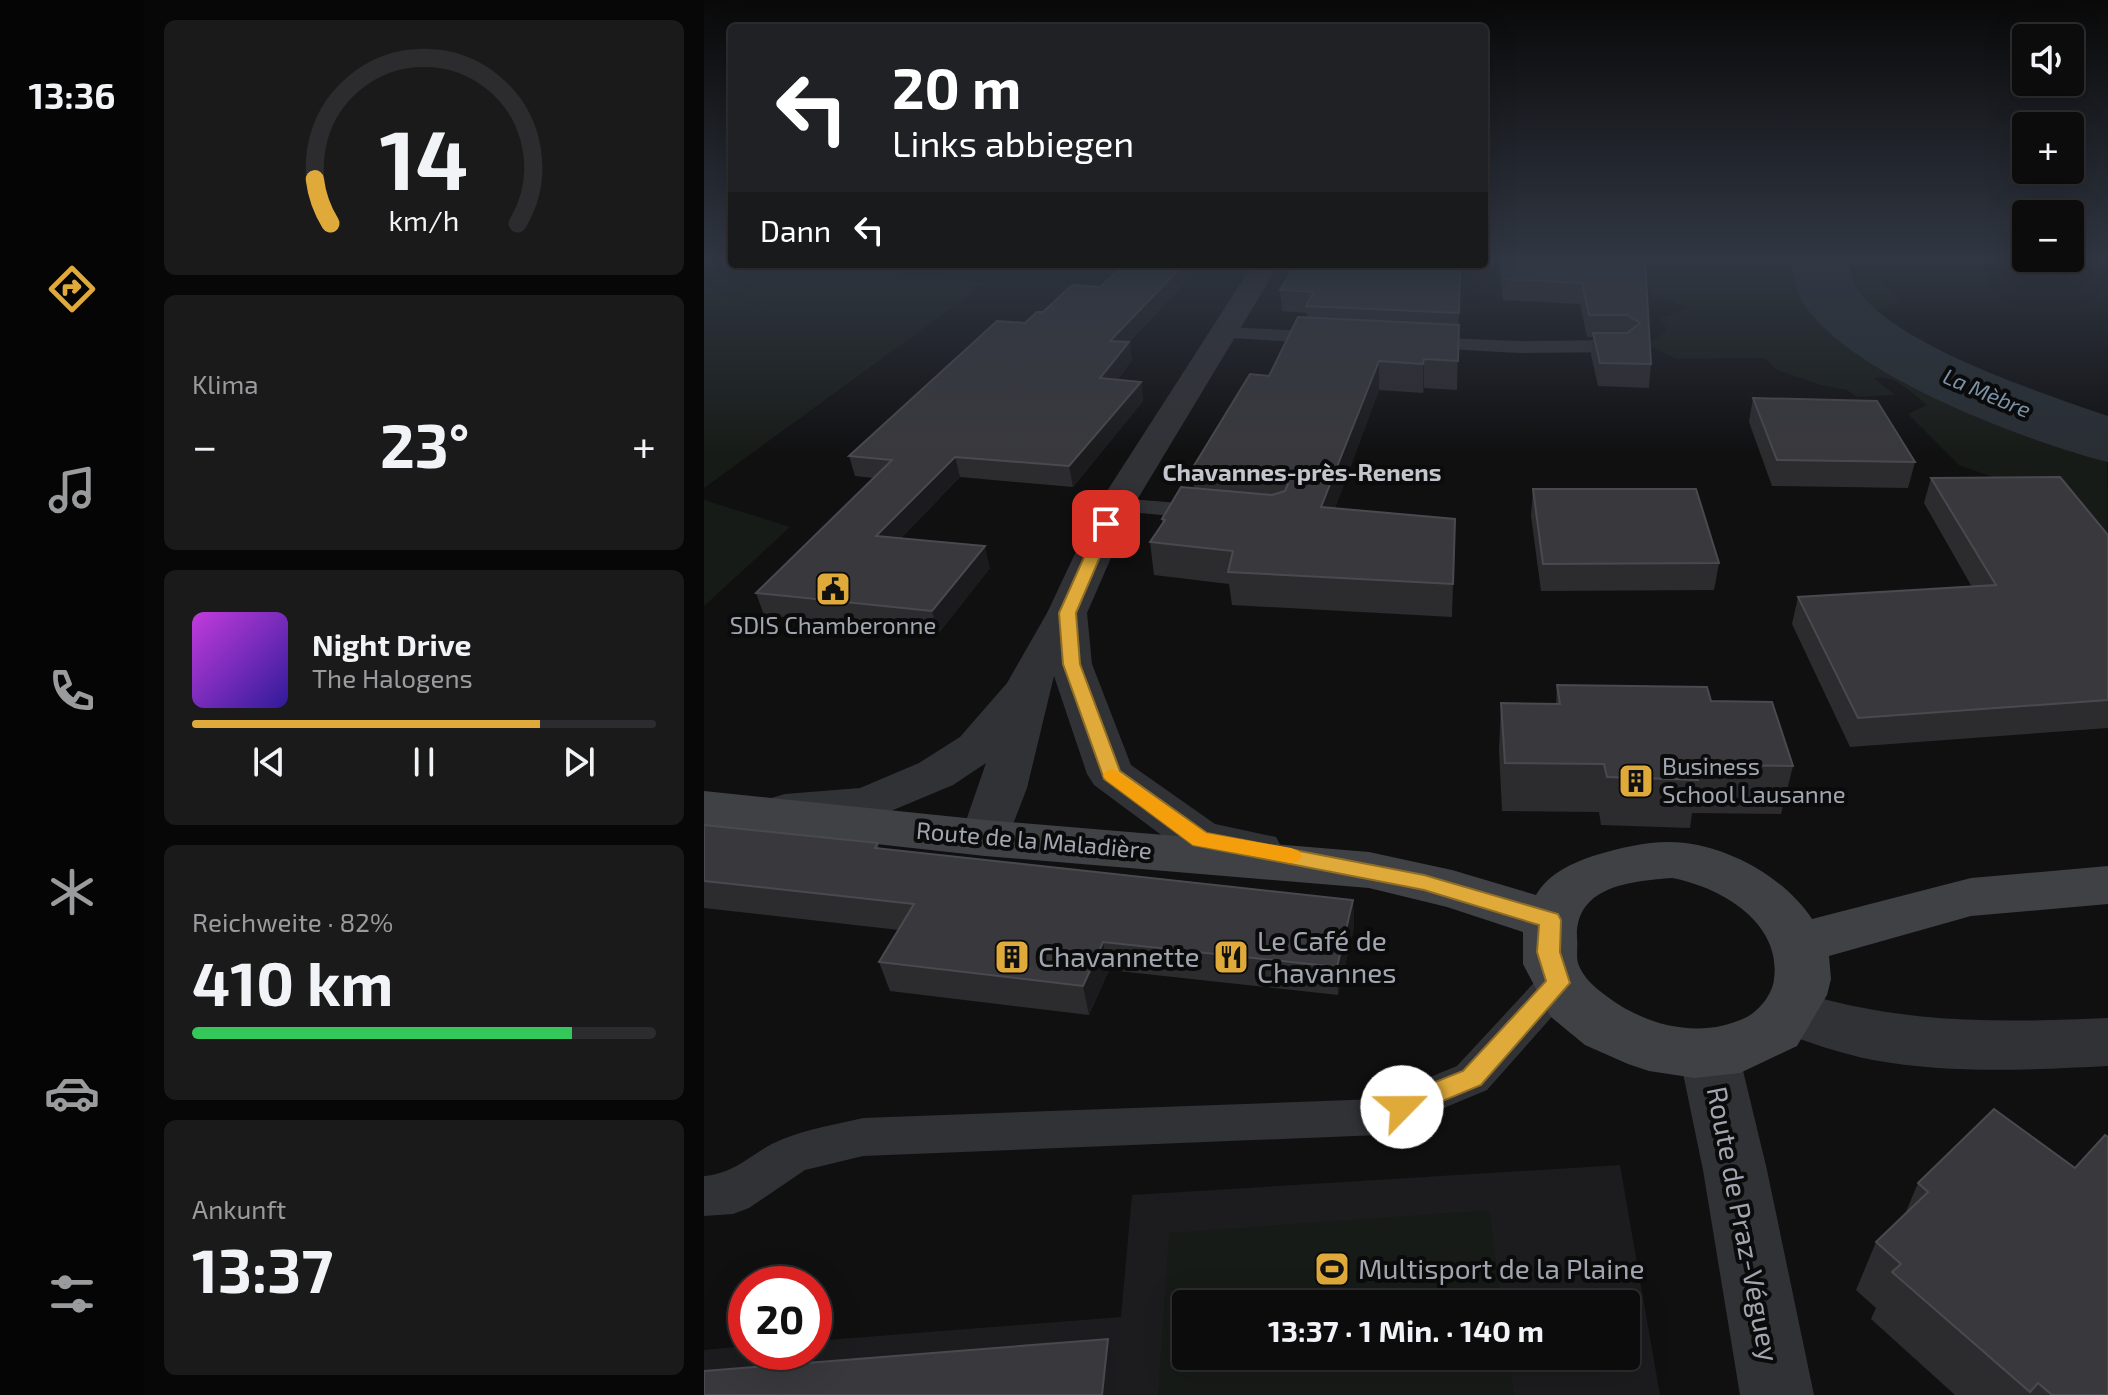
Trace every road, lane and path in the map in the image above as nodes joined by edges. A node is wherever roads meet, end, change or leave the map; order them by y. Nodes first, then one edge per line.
1 (1229, 324) edge
2 (1223, 333) junction
3 (1352, 339) edge
4 (1398, 342) edge
5 (1625, 346) edge
6 (1116, 505) junction
7 (1228, 514) edge
8 (1067, 613) junction
9 (1029, 682) junction
10 (704, 808) edge
11 (756, 814) junction
12 (985, 838) junction
13 (1369, 870) junction
14 (2108, 885) edge
15 (1550, 920) junction
16 (1799, 943) junction
17 (1558, 983) junction
18 (1792, 1013) junction
19 (2108, 1042) edge
20 (1709, 1054) junction
21 (704, 1196) edge
22 (1777, 1395) edge

1 - 2 street
2 - 3 lane
2 - 6 street
4 - 5 lane
6 - 7 lane
6 - 8 street
8 - 9 street
8 - 13 street
9 - 11 street
9 - 12 street
10 - 11 main road, Route de la Maladière
11 - 12 main road, Route de la Maladière
12 - 13 main road, Route de la Maladière
13 - 15 main road, Route de la Maladière
14 - 16 main road
15 - 16 main road
15 - 17 main road
16 - 18 main road
17 - 20 main road
17 - 21 lane
18 - 19 street
18 - 20 main road
20 - 22 street, Route de Praz-Véguey

